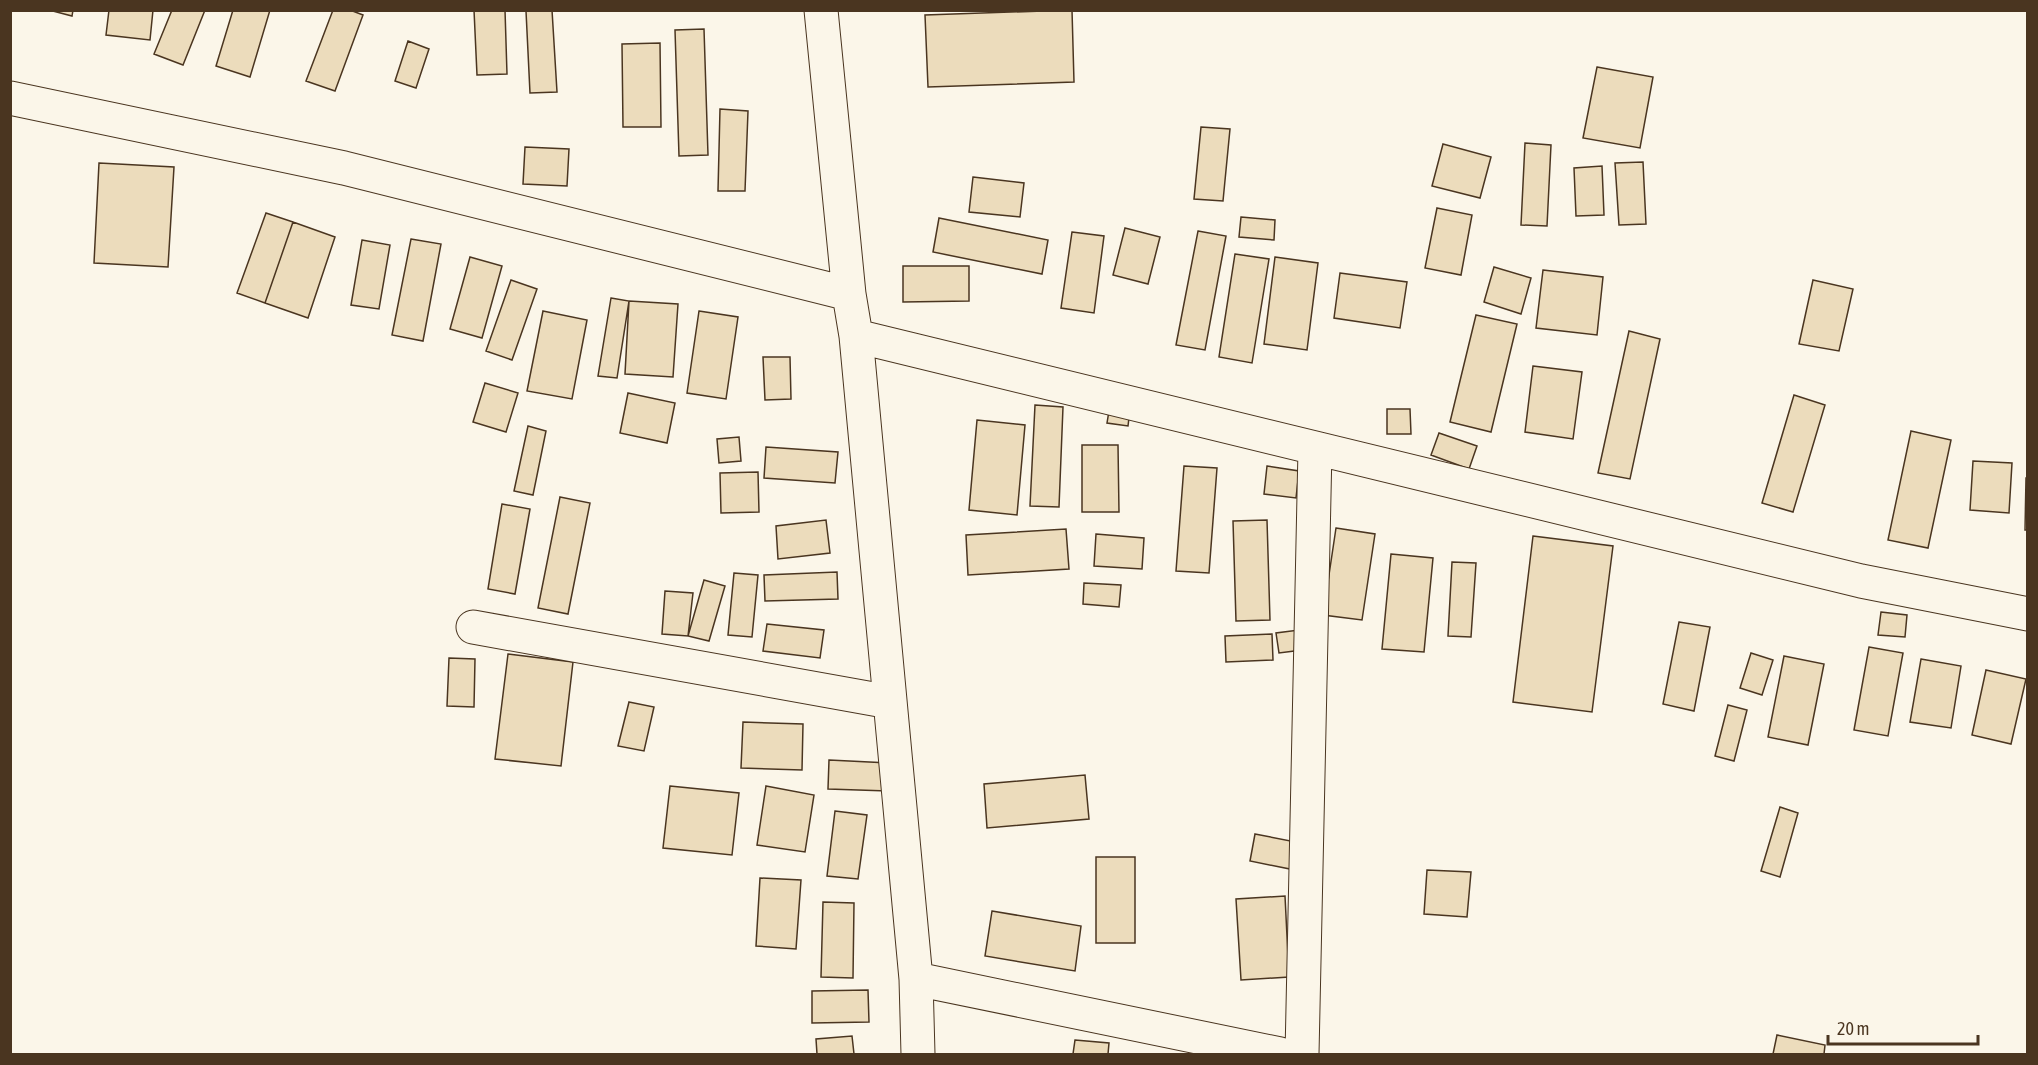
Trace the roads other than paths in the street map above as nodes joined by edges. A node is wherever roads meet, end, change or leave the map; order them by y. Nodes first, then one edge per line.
1 (821, 10) edge
2 (10, 98) edge
3 (849, 294) junction
4 (856, 336) junction
5 (1315, 448) junction
6 (2028, 614) edge
7 (473, 627) dead end
8 (890, 702) junction
9 (916, 979) junction
10 (918, 1054) edge
11 (1280, 1054) edge
12 (1302, 1054) edge

1 - 3 street
2 - 3 street
3 - 4 street
4 - 5 street
4 - 8 street
5 - 6 street
5 - 12 street
7 - 8 street
8 - 9 street
9 - 10 street
9 - 11 street

